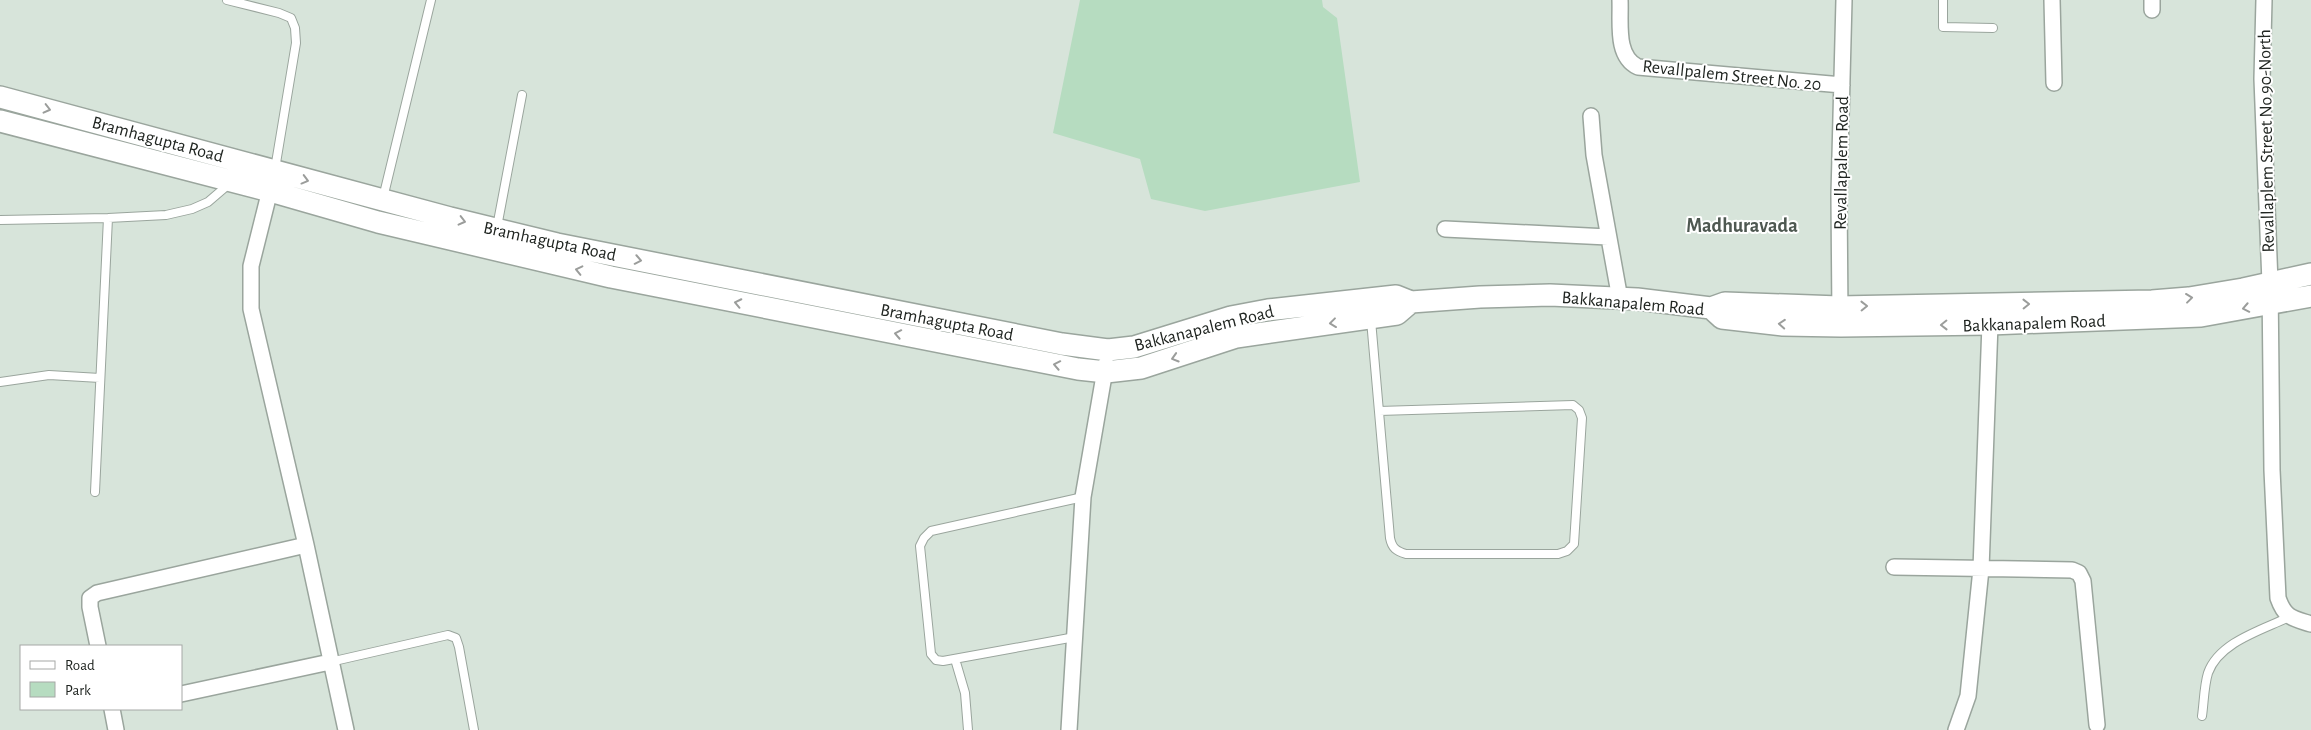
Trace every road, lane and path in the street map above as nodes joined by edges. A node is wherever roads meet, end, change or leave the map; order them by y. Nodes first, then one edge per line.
1 (227, 0) edge
2 (431, 0) edge
3 (1620, 0) edge
4 (1844, 0) edge
5 (1943, 0) edge
6 (2052, 0) edge
7 (2264, 0) edge
8 (1992, 28) dead end
9 (2054, 83) dead end
10 (1842, 85) junction
11 (522, 95) dead end
12 (0, 97) edge
13 (1591, 116) dead end
14 (0, 121) edge
15 (272, 181) junction
16 (233, 182) junction
17 (383, 200) junction
18 (108, 218) junction
19 (0, 220) edge
20 (1445, 228) dead end
21 (496, 229) junction
22 (1608, 237) junction
23 (2311, 274) edge
24 (2270, 293) junction
25 (2311, 296) edge
26 (1620, 298) junction
27 (1411, 302) junction
28 (1840, 316) junction
29 (1371, 318) junction
30 (1990, 324) junction
31 (1108, 350) junction
32 (1106, 372) junction
33 (100, 378) junction
34 (0, 382) edge
35 (1379, 411) junction
36 (95, 492) dead end
37 (1082, 497) junction
38 (306, 545) junction
39 (1894, 567) dead end
40 (1981, 569) junction
41 (2289, 617) junction
42 (2311, 624) edge
43 (1075, 637) junction
44 (98, 645) edge
45 (955, 659) junction
46 (330, 662) junction
47 (182, 694) edge
48 (112, 710) edge
49 (2202, 716) dead end
50 (2097, 725) dead end
51 (116, 730) edge
52 (346, 730) edge
53 (474, 730) edge
54 (968, 730) edge
55 (1068, 730) edge
56 (1956, 730) edge

1 - 15 lane
2 - 17 lane
3 - 10 street, Revallpalem Street No. 20
4 - 10 street, Revallapalem Road
5 - 8 lane
6 - 9 street
7 - 24 street, Revallaplem Street No 90-North
10 - 28 street, Revallapalem Road
11 - 21 lane
12 -> 15 street, Bramhagupta Road
13 - 22 street
14 - 16 street, Bramhagupta Road
15 - 16 street, Bramhagupta Road
15 -> 17 street, Bramhagupta Road
32 -> 15 street, Bramhagupta Road
15 - 38 street
16 - 18 lane
17 -> 21 street, Bramhagupta Road
18 - 19 lane
18 - 33 lane
20 - 22 street
21 -> 31 street, Bramhagupta Road
22 - 26 street
23 - 24 street
24 - 25 street, Bakkanapalem Road
28 -> 24 street
24 -> 30 street, Bakkanapalem Road
24 - 41 street, Revallaplem Street No 90-North
26 - 27 street, Bakkanapalem Road
26 - 28 street, Bakkanapalem Road
27 - 29 street, Bramhagupta Road
27 - 31 street, Bakkanapalem Road
30 -> 28 street, Bakkanapalem Road
29 -> 32 street, Bramhagupta Road
29 - 35 lane
30 - 40 street
31 - 32 street
32 - 37 street
33 - 34 lane
33 - 36 lane
35 - 35 lane
37 - 43 street
37 - 45 lane
38 - 44 street
38 - 46 street
39 - 40 street
40 - 50 street
40 - 56 street
41 - 42 street
41 - 49 lane
43 - 45 lane
43 - 55 street
45 - 54 lane
46 - 47 street
46 - 52 street
46 - 53 lane
48 - 51 street

